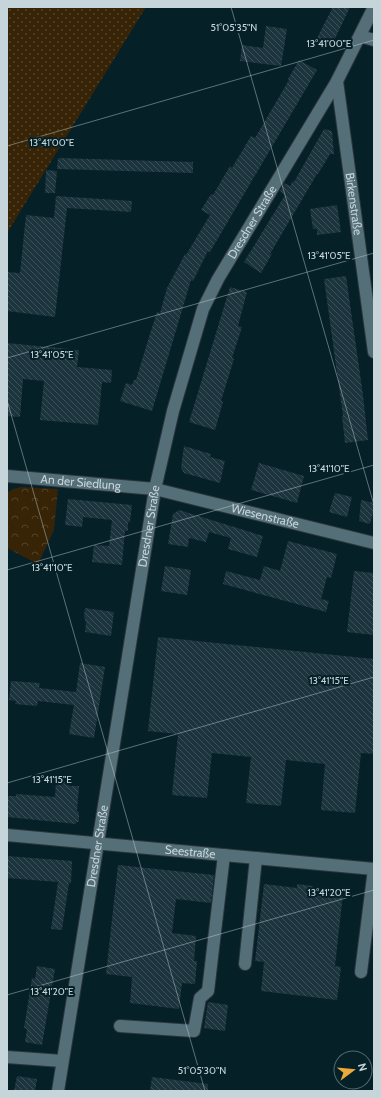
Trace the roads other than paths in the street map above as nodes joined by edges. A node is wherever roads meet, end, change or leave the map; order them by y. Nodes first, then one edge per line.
1 (374, 7) edge
2 (360, 36) junction
3 (374, 40) edge
4 (337, 81) junction
5 (374, 352) edge
6 (7, 476) edge
7 (156, 489) junction
8 (374, 543) edge
9 (7, 835) edge
10 (97, 843) junction
11 (224, 855) junction
12 (256, 858) junction
13 (374, 869) edge
14 (245, 964) dead end
15 (361, 972) dead end
16 (120, 1026) dead end
17 (7, 1058) edge
18 (62, 1061) junction
19 (58, 1091) edge

1 - 2 street, Dresdner Straße
2 - 3 street
2 - 4 street, Dresdner Straße
4 - 5 street, Birkenstraße
4 - 7 street, Dresdner Straße
6 - 7 street, An der Siedlung
7 - 8 street, Wiesenstraße
7 - 10 street, Dresdner Straße
9 - 10 street, Seestraße
10 - 11 street, Seestraße
10 - 18 street, Dresdner Straße
11 - 12 street, Seestraße
11 - 16 street
12 - 13 street, Seestraße
12 - 14 street
13 - 15 street
17 - 18 street
18 - 19 street, Dresdner Straße

